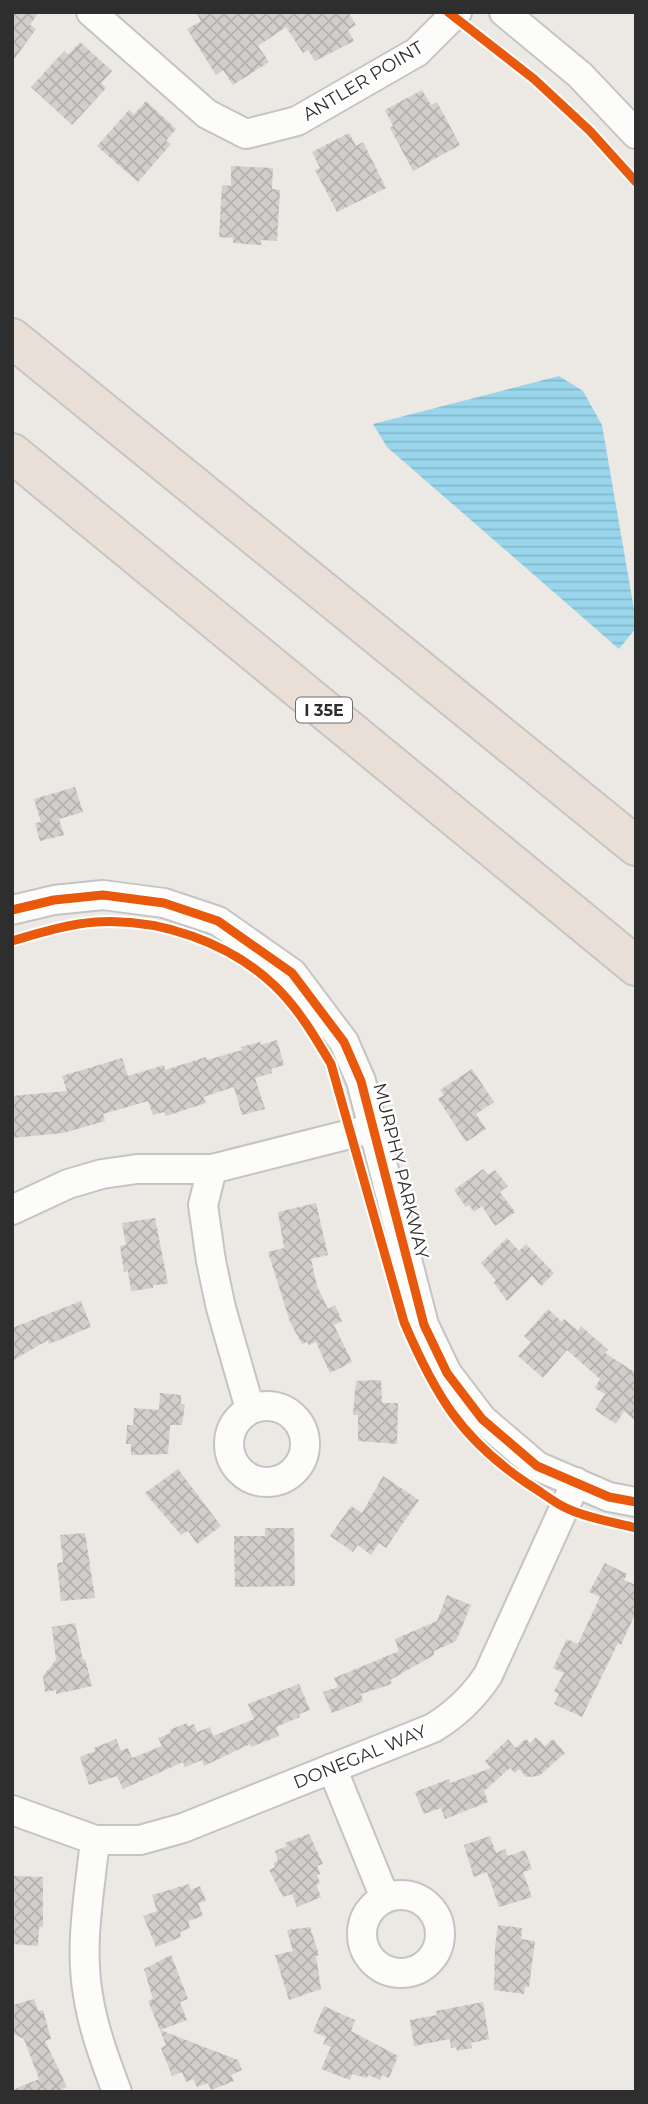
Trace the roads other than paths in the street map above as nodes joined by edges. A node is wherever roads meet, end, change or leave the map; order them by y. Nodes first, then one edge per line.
1 (91, 12) edge
2 (457, 12) edge
3 (504, 12) edge
4 (636, 134) edge
5 (12, 338) edge
6 (12, 453) edge
7 (636, 846) edge
8 (12, 911) edge
9 (636, 966) edge
10 (374, 1128) junction
11 (212, 1169) junction
12 (12, 1210) edge
13 (250, 1409) dead end
14 (576, 1482) junction
15 (636, 1502) edge
16 (332, 1768) junction
17 (12, 1810) edge
18 (95, 1840) junction
19 (385, 1898) dead end
20 (117, 2092) edge

1 - 2 street, ANTLER POINT
3 - 4 street
5 - 7 highway
6 - 9 highway, I 35E
8 - 10 street, MURPHY PARKWAY
10 - 11 street
10 - 14 street, MURPHY PARKWAY
11 - 12 street
11 - 13 street
14 - 15 street, MURPHY PARKWAY
14 - 16 street, DONEGAL WAY
16 - 18 street, DONEGAL WAY
16 - 19 street
17 - 18 street, DONEGAL WAY
18 - 20 street

